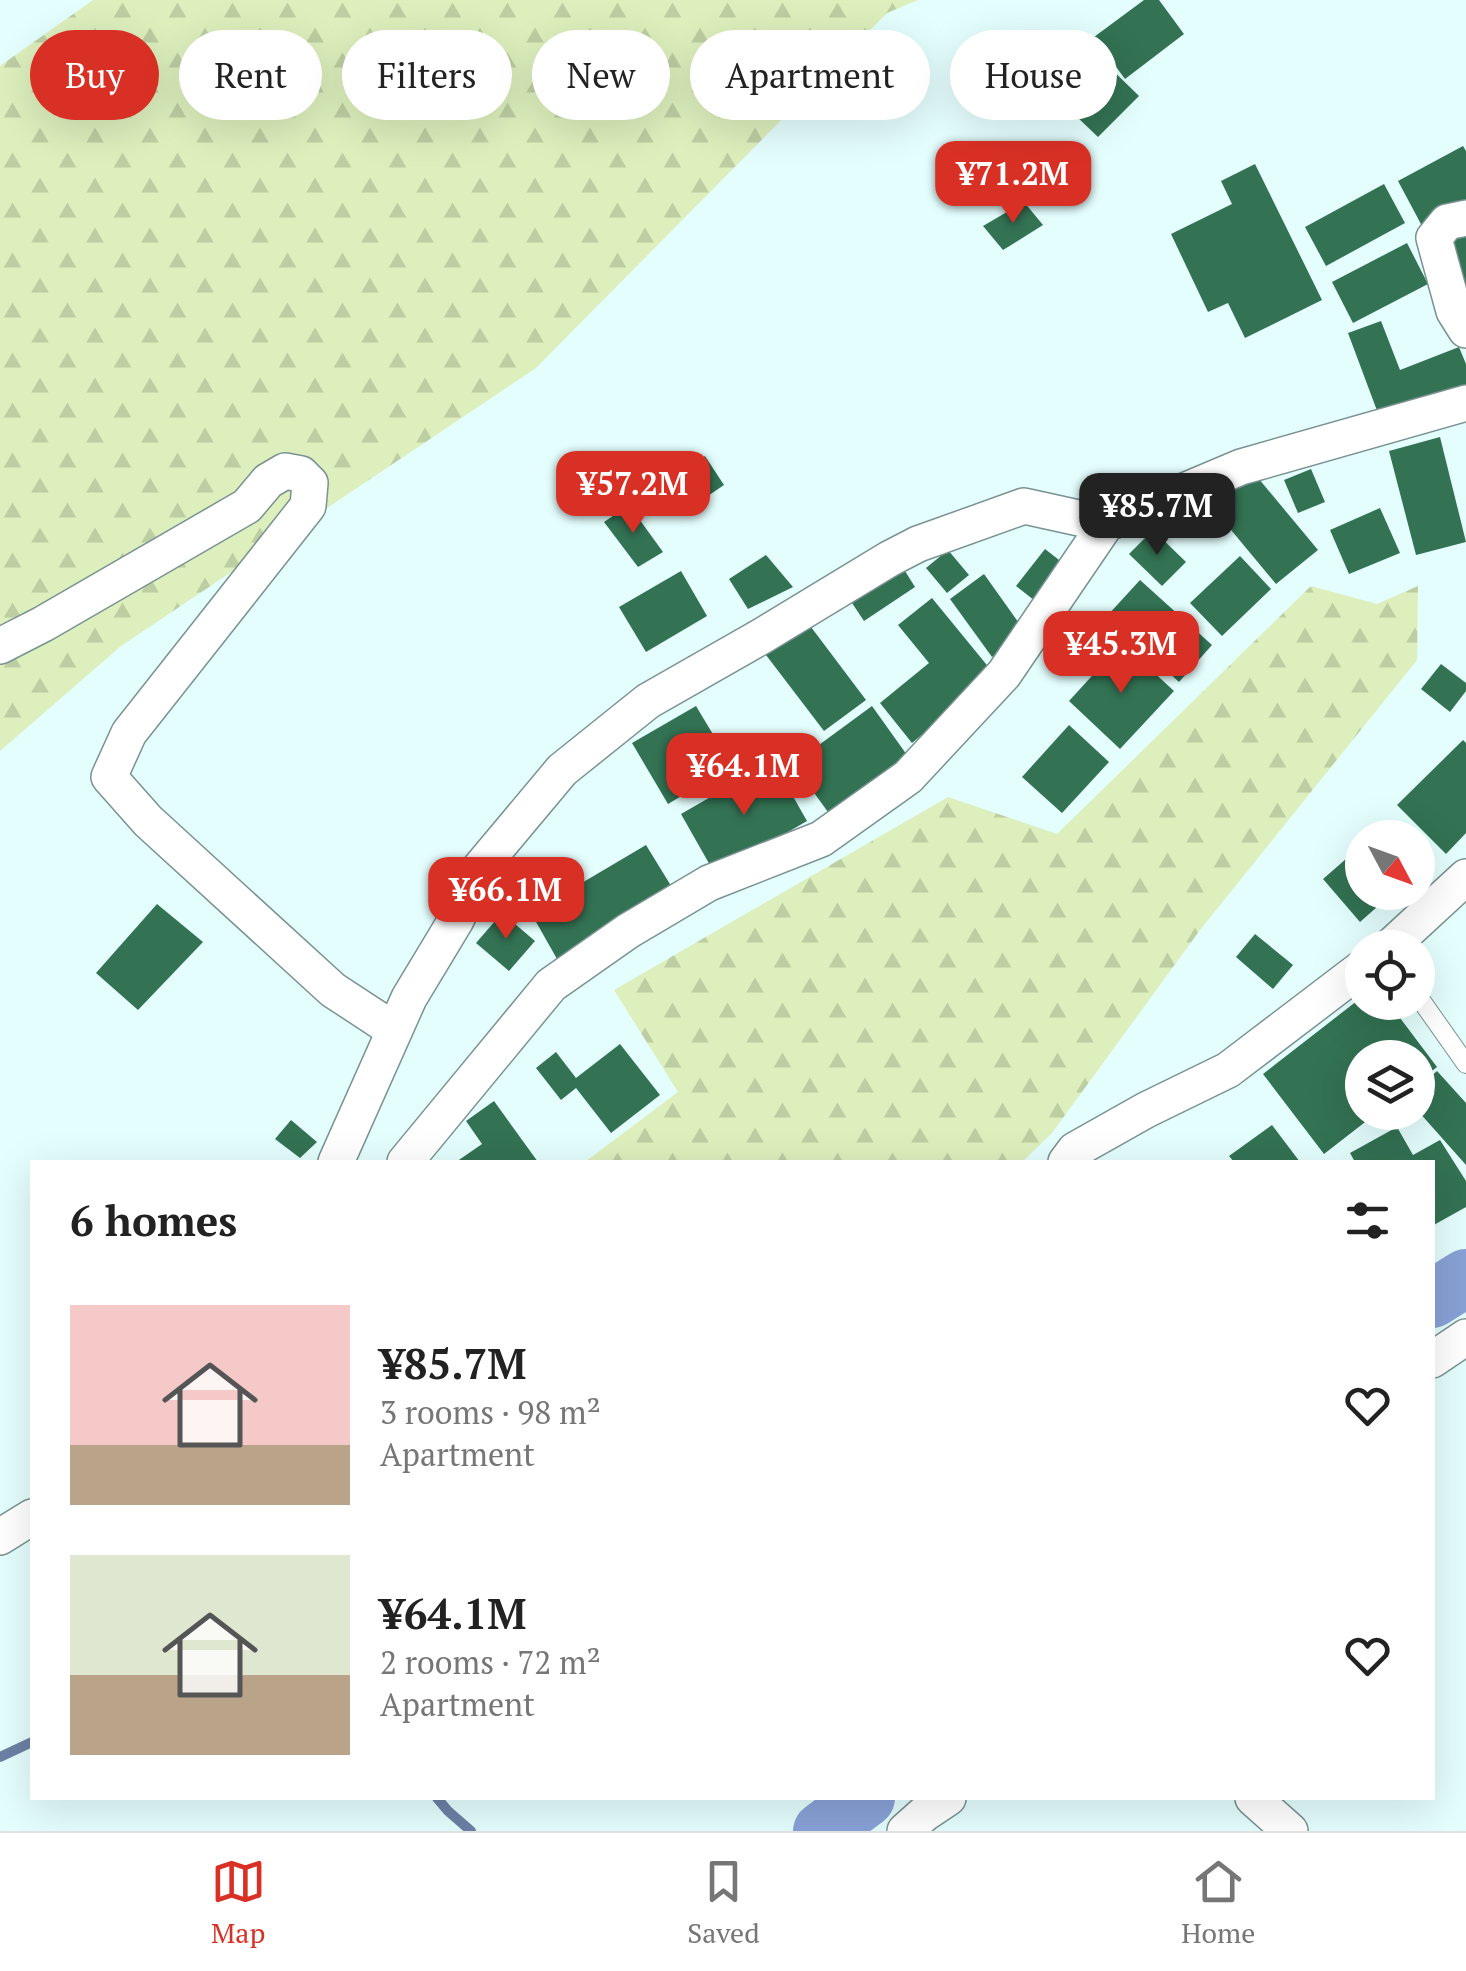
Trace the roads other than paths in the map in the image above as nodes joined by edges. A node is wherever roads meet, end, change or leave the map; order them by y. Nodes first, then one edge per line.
1 (1466, 218) edge
2 (1466, 330) edge
3 (1466, 403) edge
4 (1106, 524) junction
5 (0, 646) edge
6 (1466, 876) edge
7 (1408, 930) edge
8 (1345, 981) edge
9 (1435, 1020) edge
10 (394, 1030) junction
11 (1466, 1064) edge
12 (337, 1160) edge
13 (407, 1160) edge
14 (1068, 1160) edge
15 (1466, 1337) edge
16 (1435, 1358) edge
17 (30, 1517) edge
18 (0, 1537) edge
19 (945, 1800) edge
20 (1254, 1800) edge
21 (904, 1831) edge
22 (1290, 1831) edge

1 - 2 street
3 - 4 street
4 - 10 street
4 - 13 street
5 - 10 street
6 - 7 street
8 - 14 street
9 - 11 lane
10 - 12 street
15 - 16 street
17 - 18 street
19 - 21 street
20 - 22 street

